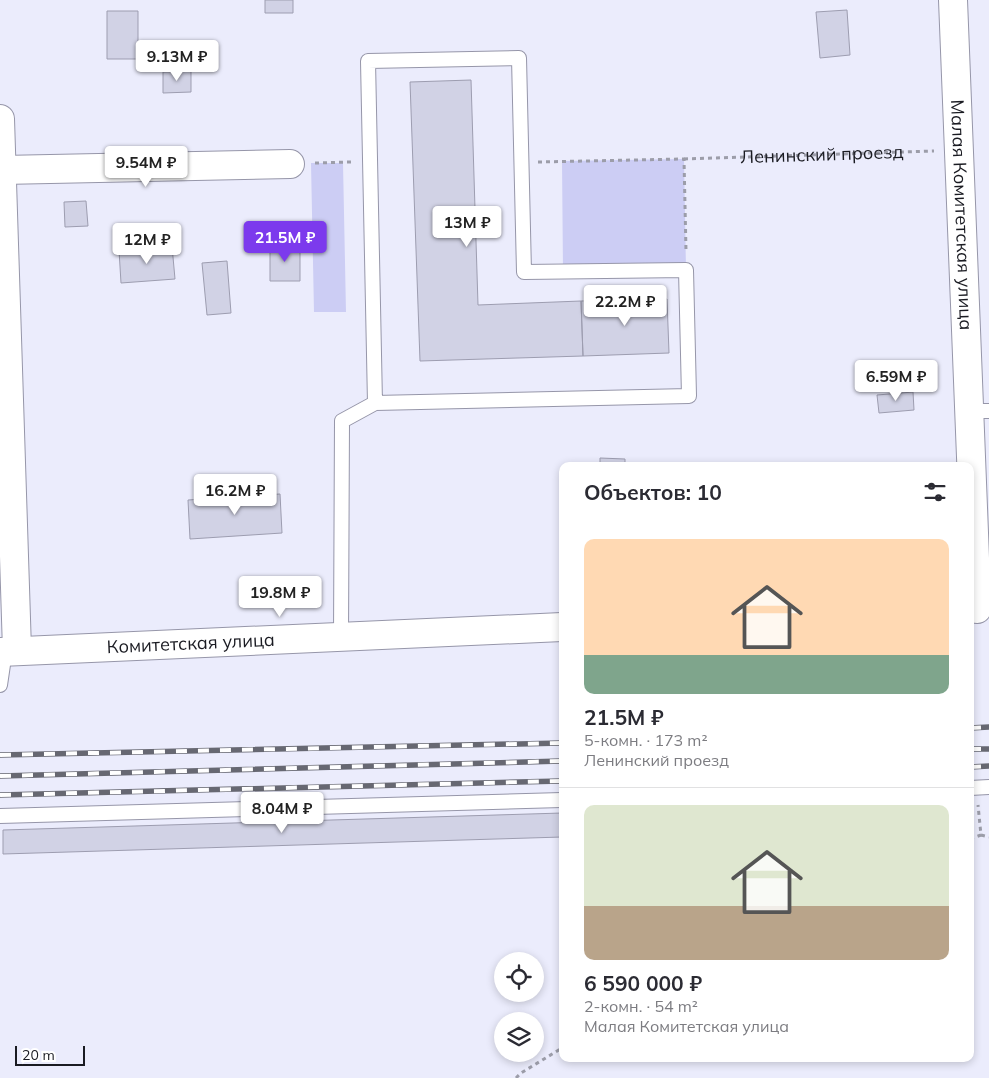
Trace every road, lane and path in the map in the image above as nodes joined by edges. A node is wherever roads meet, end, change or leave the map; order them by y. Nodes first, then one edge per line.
1 (953, 0) edge
2 (0, 119) edge
3 (958, 150) junction
4 (684, 159) junction
5 (370, 162) junction
6 (521, 162) junction
7 (300, 163) joint
8 (2, 170) junction
9 (686, 270) junction
10 (375, 403) junction
11 (979, 411) edge
12 (5, 458) edge
13 (6, 494) edge
14 (979, 609) edge
15 (559, 627) edge
16 (341, 637) junction
17 (7, 651) edge
18 (0, 685) edge
19 (979, 788) edge
20 (559, 800) edge
21 (0, 816) edge
22 (981, 835) junction
23 (989, 837) edge
24 (974, 838) edge
25 (559, 1050) edge
26 (516, 1078) edge

1 - 3 street, Малая Комитетская улица
2 - 8 street
3 - 4 path, Ленинский проезд
3 - 11 street, Малая Комитетская улица
4 - 6 path, Ленинский проезд
4 - 9 path
5 - 6 lane
5 - 7 path
5 - 10 lane
6 - 9 lane
7 - 8 street
8 - 12 street
9 - 10 lane
10 - 16 lane
11 - 14 street, Малая Комитетская улица
12 - 13 street
13 - 17 street
15 - 16 street, Комитетская улица
16 - 17 street, Комитетская улица
17 - 18 lane
19 - 22 path
20 - 21 lane
22 - 23 path
22 - 24 path
25 - 26 path

